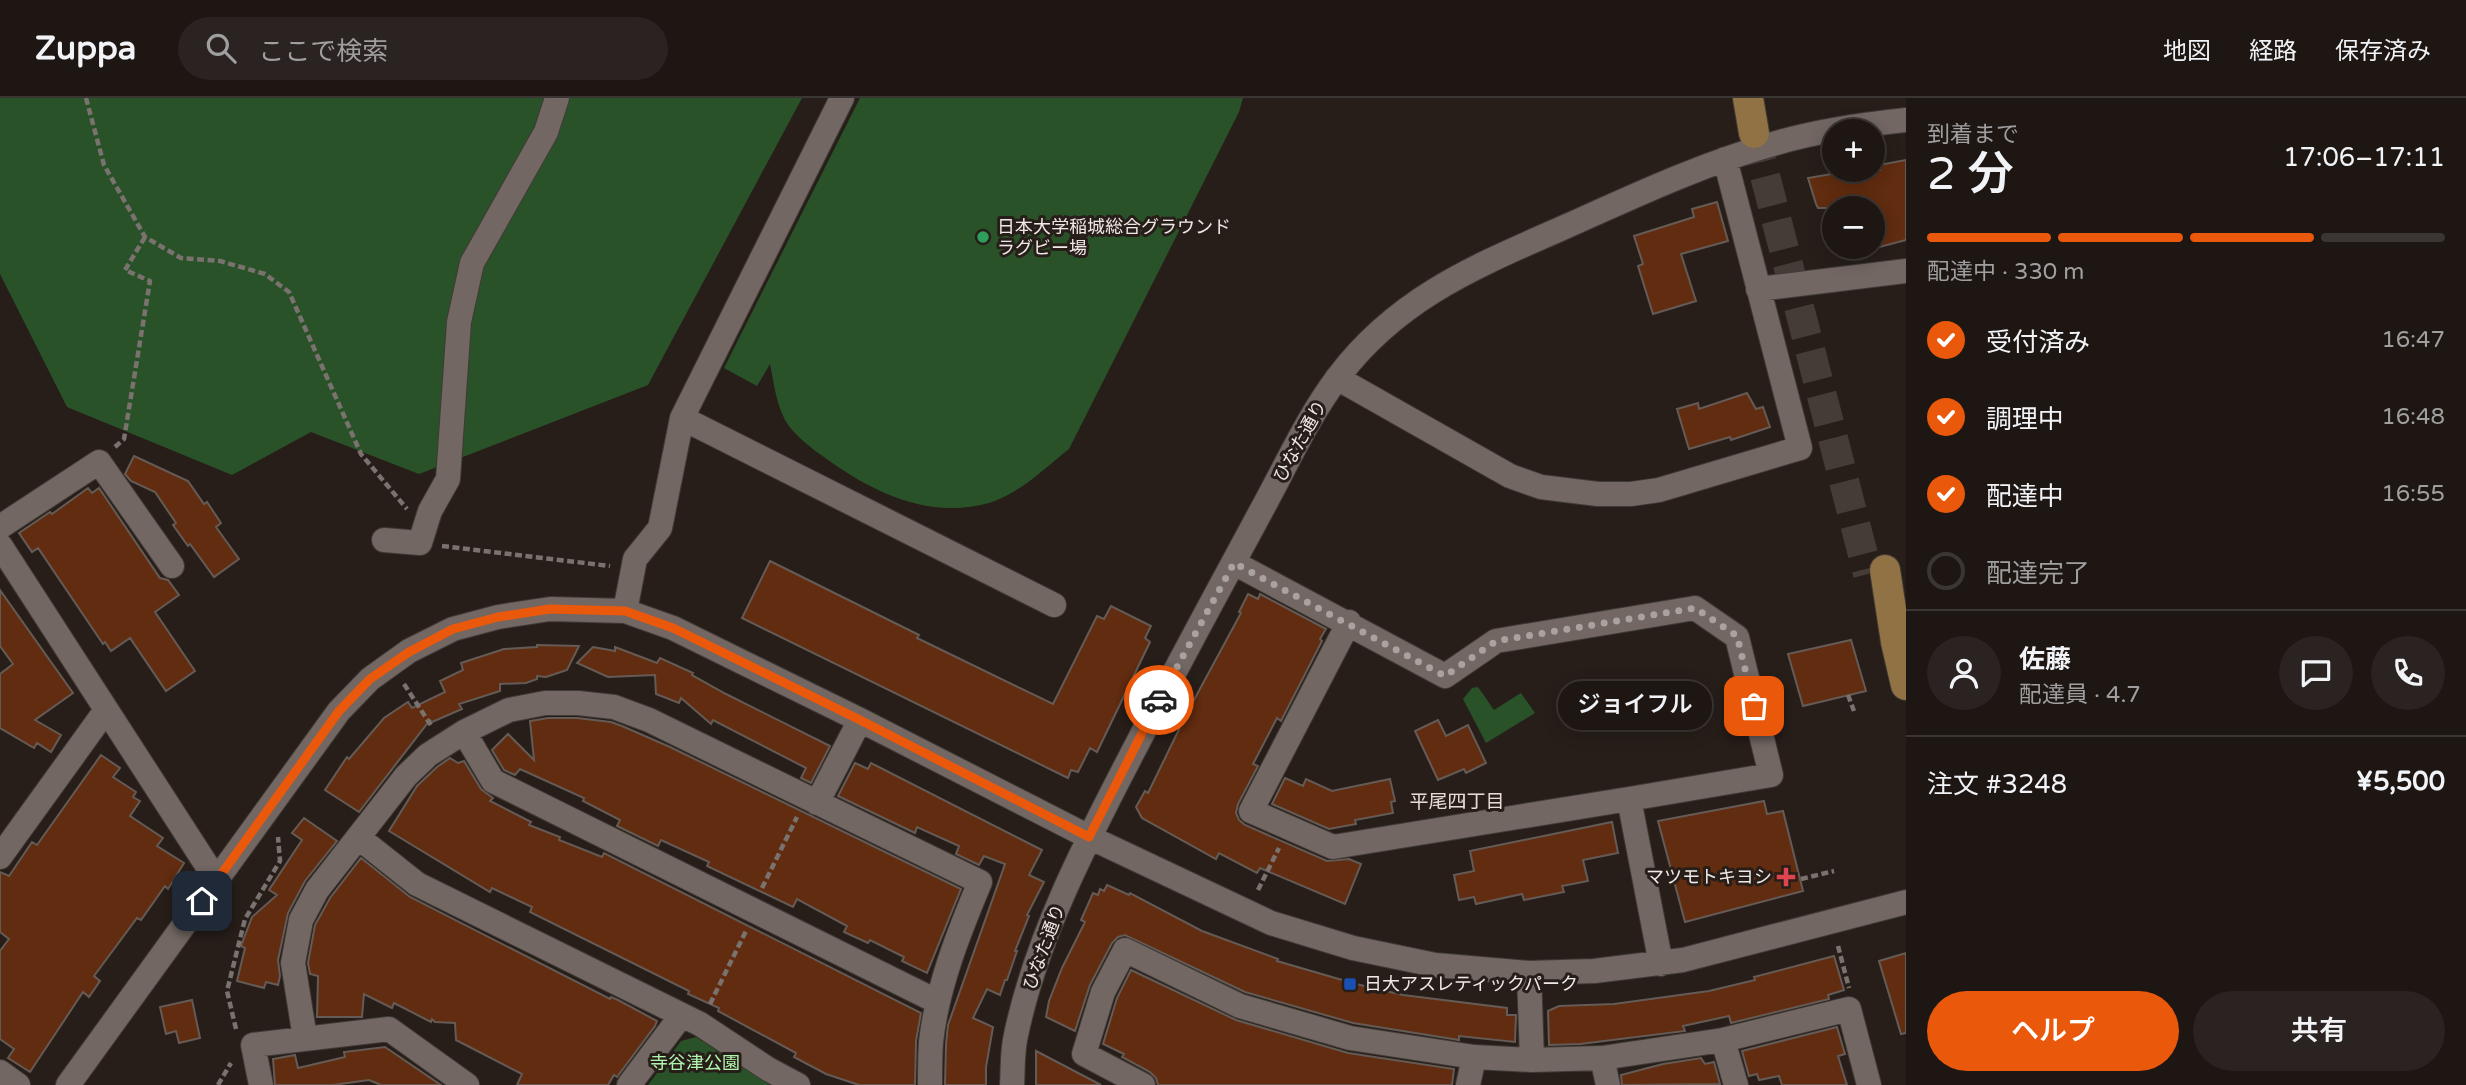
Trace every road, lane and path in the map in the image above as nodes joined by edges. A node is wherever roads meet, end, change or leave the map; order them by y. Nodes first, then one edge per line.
1 (86, 98) edge
2 (557, 98) edge
3 (842, 98) edge
4 (1748, 98) edge
5 (1761, 98) edge
6 (1906, 120) edge
7 (1725, 159) junction
8 (145, 237) junction
9 (1906, 271) edge
10 (1758, 289) junction
11 (1337, 378) junction
12 (682, 418) junction
13 (99, 461) junction
14 (0, 527) edge
15 (423, 537) junction
16 (384, 540) dead end
17 (0, 545) edge
18 (1234, 563) junction
19 (172, 566) dead end
20 (617, 567) dead end
21 (1876, 572) tunnel mouth
22 (1054, 605) dead end
23 (625, 611) junction
24 (1349, 622) junction
25 (404, 684) dead end
26 (1906, 685) edge
27 (1848, 695) dead end
28 (106, 710) junction
29 (1854, 711) dead end
30 (860, 720) junction
31 (454, 738) junction
32 (1629, 799) junction
33 (812, 800) junction
34 (1289, 828) junction
35 (278, 835) dead end
36 (1089, 837) junction
37 (359, 838) junction
38 (0, 857) edge
39 (1834, 871) dead end
40 (1801, 879) dead end
41 (217, 881) junction
42 (1258, 890) dead end
43 (1906, 902) edge
44 (754, 910) junction
45 (1838, 946) dead end
46 (1661, 964) junction
47 (1529, 973) junction
48 (938, 1002) junction
49 (1849, 1009) junction
50 (690, 1020) junction
51 (305, 1038) junction
52 (1723, 1040) junction
53 (253, 1045) junction
54 (1474, 1057) junction
55 (1602, 1058) junction
56 (1532, 1060) junction
57 (0, 1072) edge
58 (18, 1085) edge
59 (68, 1085) edge
60 (261, 1085) edge
61 (467, 1085) edge
62 (629, 1085) edge
63 (798, 1085) edge
64 (930, 1085) edge
65 (1012, 1085) edge
66 (1143, 1085) edge
67 (1468, 1085) edge
68 (1608, 1085) edge
69 (1736, 1085) edge
70 (1869, 1085) edge

1 - 8 path
2 - 15 street
3 - 12 street
4 - 5 main road
6 - 7 street, ひなた通り
7 - 10 street
7 - 11 street, ひなた通り
8 - 13 path
8 - 15 path
9 - 10 street
10 - 11 street
11 - 18 street, ひなた通り
12 - 22 street
12 - 23 street
13 - 14 street
13 - 19 street
15 - 16 street
15 - 20 path
17 - 28 street
18 - 24 street
18 - 36 street, ひなた通り
21 - 26 main road
23 - 30 street
23 - 41 street
24 - 32 street
24 - 34 street
25 - 31 path
27 - 29 path
28 - 38 street
28 - 41 street
30 - 33 street
30 - 36 street
31 - 33 street
31 - 37 street
31 - 44 street
32 - 34 street
32 - 46 street
33 - 44 path
33 - 48 street
34 - 42 path
35 - 53 path
36 - 47 street
36 - 65 street, ひなた通り
37 - 50 street
37 - 51 street
39 - 40 path
41 - 59 street
43 - 46 street
44 - 48 street
44 - 50 path
45 - 49 path
46 - 47 street
47 - 56 street
48 - 64 street
49 - 52 street
49 - 70 street
50 - 62 street
50 - 63 street
51 - 53 street
51 - 61 street
52 - 55 street
52 - 69 street
53 - 60 street
54 - 56 street
54 - 66 street
54 - 67 street
55 - 56 street
55 - 68 street
57 - 58 street

